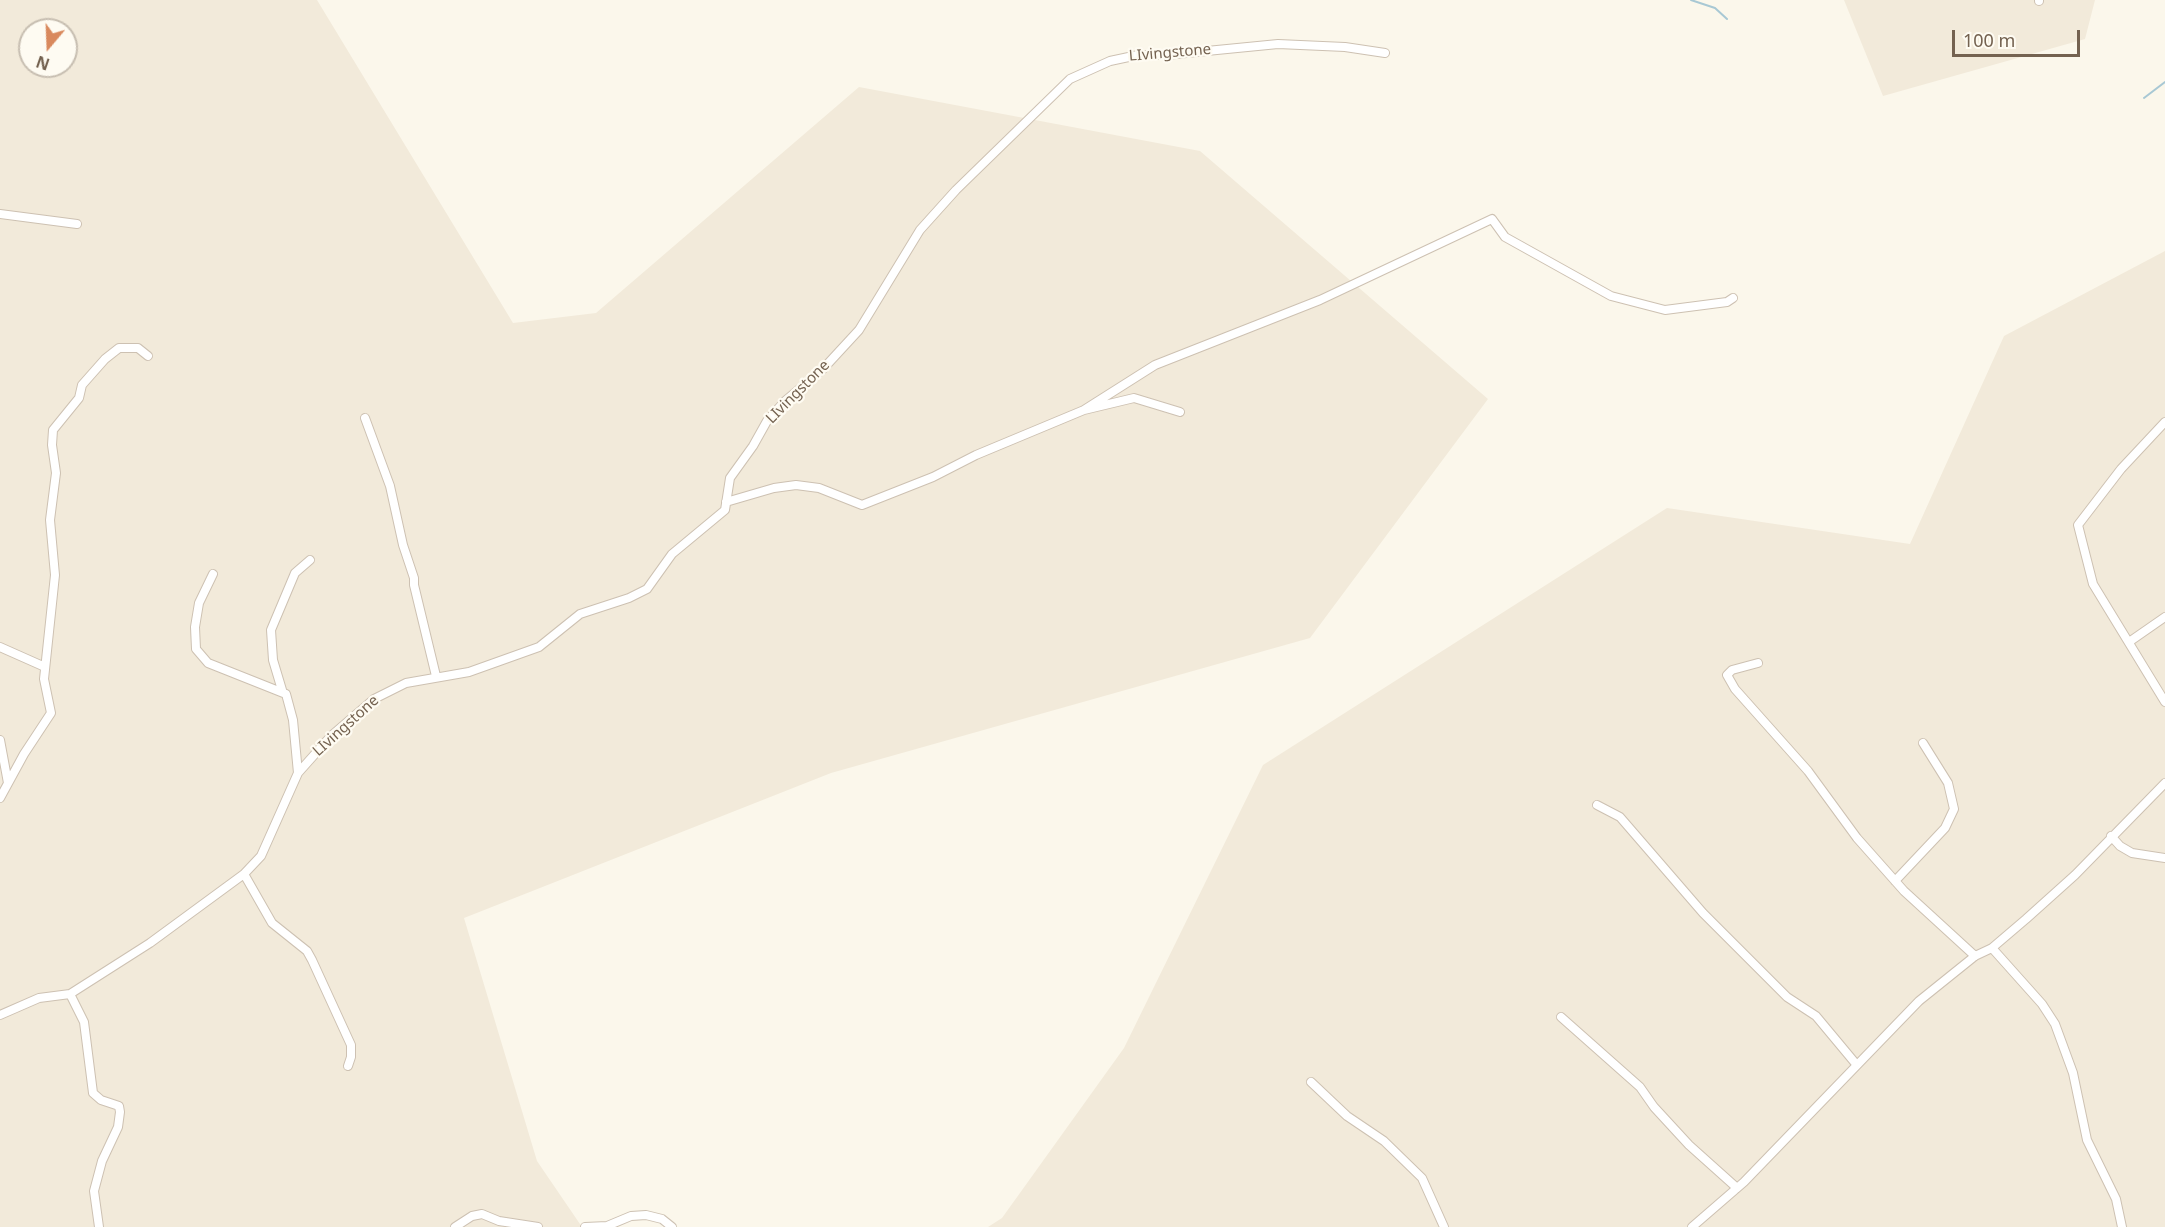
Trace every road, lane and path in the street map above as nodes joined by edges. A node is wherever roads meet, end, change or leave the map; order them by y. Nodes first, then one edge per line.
1 (1385, 53) dead end
2 (0, 214) edge
3 (77, 224) dead end
4 (1734, 298) dead end
5 (148, 356) dead end
6 (1084, 410) junction
7 (1180, 412) dead end
8 (365, 418) dead end
9 (2165, 422) edge
10 (726, 502) junction
11 (310, 560) dead end
12 (213, 574) dead end
13 (2165, 617) edge
14 (2129, 642) junction
15 (0, 647) edge
16 (1758, 663) dead end
17 (45, 667) junction
18 (436, 676) junction
19 (282, 690) junction
20 (2165, 702) edge
21 (0, 740) edge
22 (1923, 743) dead end
23 (298, 772) junction
24 (8, 783) junction
25 (2165, 783) edge
26 (0, 798) edge
27 (1597, 805) dead end
28 (2111, 836) junction
29 (2165, 858) edge
30 (244, 874) junction
31 (1895, 881) junction
32 (1992, 948) junction
33 (1975, 956) junction
34 (70, 994) junction
35 (0, 1015) edge
36 (1561, 1017) dead end
37 (1856, 1064) junction
38 (348, 1065) dead end
39 (1311, 1082) dead end
40 (1737, 1188) junction
41 (99, 1227) edge
42 (455, 1227) edge
43 (538, 1227) edge
44 (585, 1227) edge
45 (672, 1227) edge
46 (1444, 1227) edge
47 (1692, 1227) edge
48 (2121, 1227) edge

1 - 10 street, LIvingstone
2 - 3 street
4 - 6 street
5 - 17 street
6 - 7 street
6 - 10 street
8 - 18 street
9 - 14 street
10 - 18 street, LIvingstone
11 - 19 street
12 - 19 street
13 - 14 street
14 - 20 street
15 - 17 street
16 - 31 street
17 - 24 street
18 - 23 street, LIvingstone
19 - 23 street
21 - 24 street
22 - 31 street
23 - 30 street, LIvingstone
24 - 26 street
25 - 28 street
27 - 37 street
28 - 29 street
28 - 32 street
30 - 34 street, LIvingstone
30 - 38 street
31 - 33 street
32 - 33 street
32 - 48 street
33 - 37 street
34 - 35 street, LIvingstone
34 - 41 street
36 - 40 street
37 - 40 street
39 - 46 street
40 - 47 street
42 - 43 street
44 - 45 street

